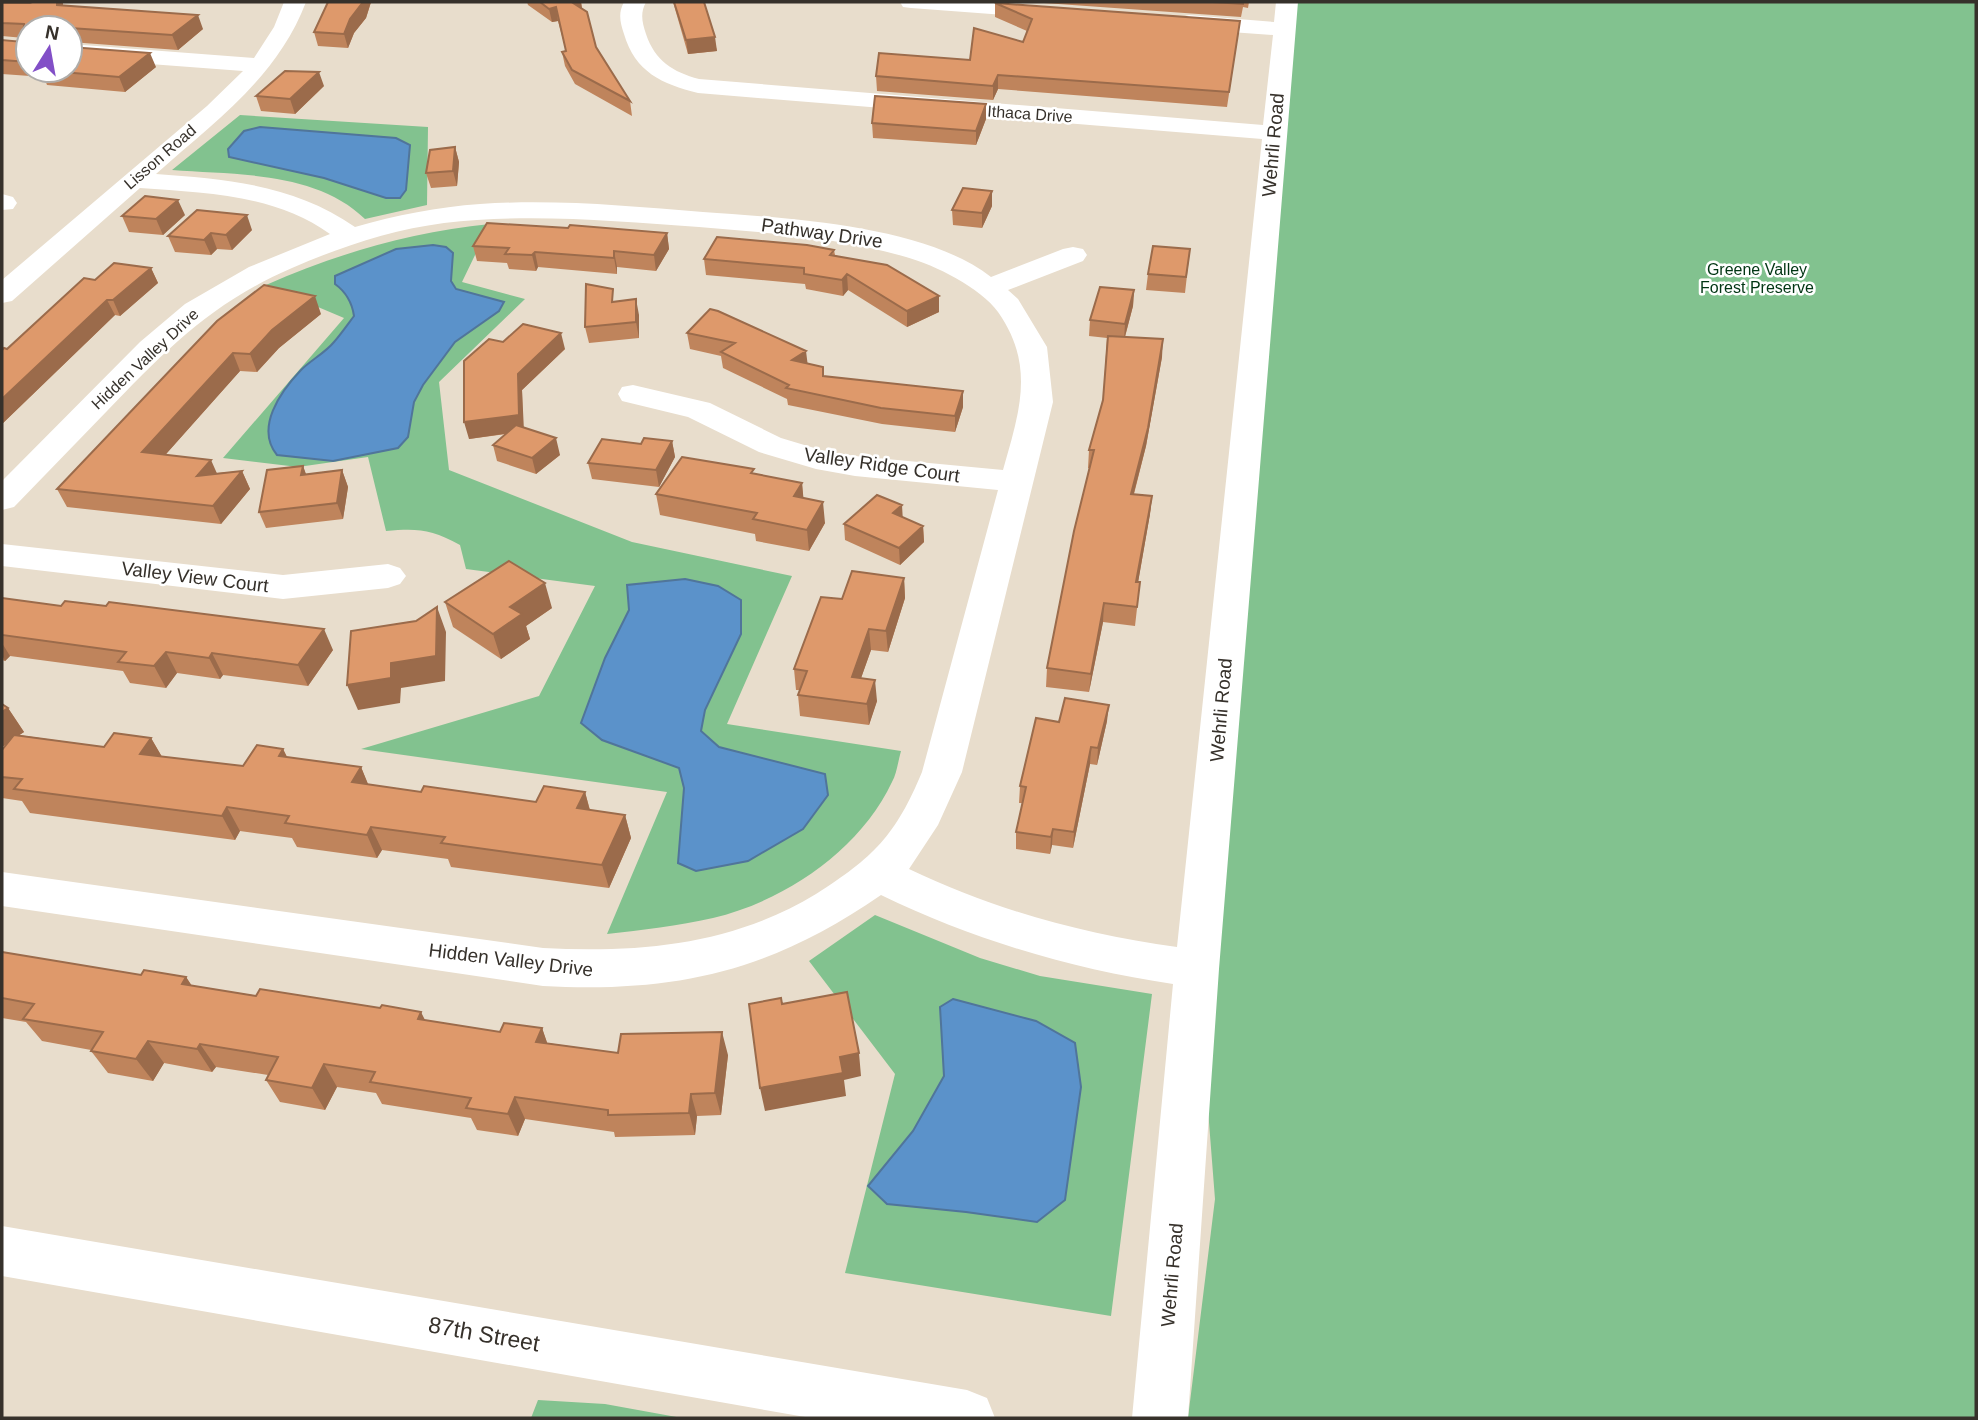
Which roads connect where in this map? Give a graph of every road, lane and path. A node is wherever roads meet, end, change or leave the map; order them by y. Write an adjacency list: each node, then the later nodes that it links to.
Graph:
1 (296, 2): 8 (street, Lisson Road)
2 (635, 2): 9 (street, Ithaca Drive)
3 (911, 2): 4 (street)
4 (1070, 14)
5 (1286, 15): 6 (street); 9 (street, Wehrli Road)
6 (1166, 21)
7 (84, 52): 8 (street)
8 (261, 65): 10 (street, Lisson Road)
9 (1274, 133): 22 (street, Wehrli Road)
10 (134, 180): 11 (street); 14 (street, Lisson Road)
11 (349, 235): 13 (street, Pathway Drive); 17 (street, Hidden Valley Drive)
12 (1073, 255): 13 (street)
13 (988, 288): 16 (street, Pathway Drive)
14 (2, 295)
15 (633, 394): 16 (street, Valley Ridge Court)
16 (1017, 482): 20 (street, Pathway Drive)
17 (2, 500)
18 (2, 555): 19 (street, Valley View Court)
19 (388, 576)
20 (879, 874): 21 (street, Hidden Valley Drive); 22 (street)
21 (2, 889)
22 (1197, 969): 25 (street, Wehrli Road)
23 (2, 1251): 24 (street, 87th Street)
24 (967, 1418)
25 (1160, 1418)

